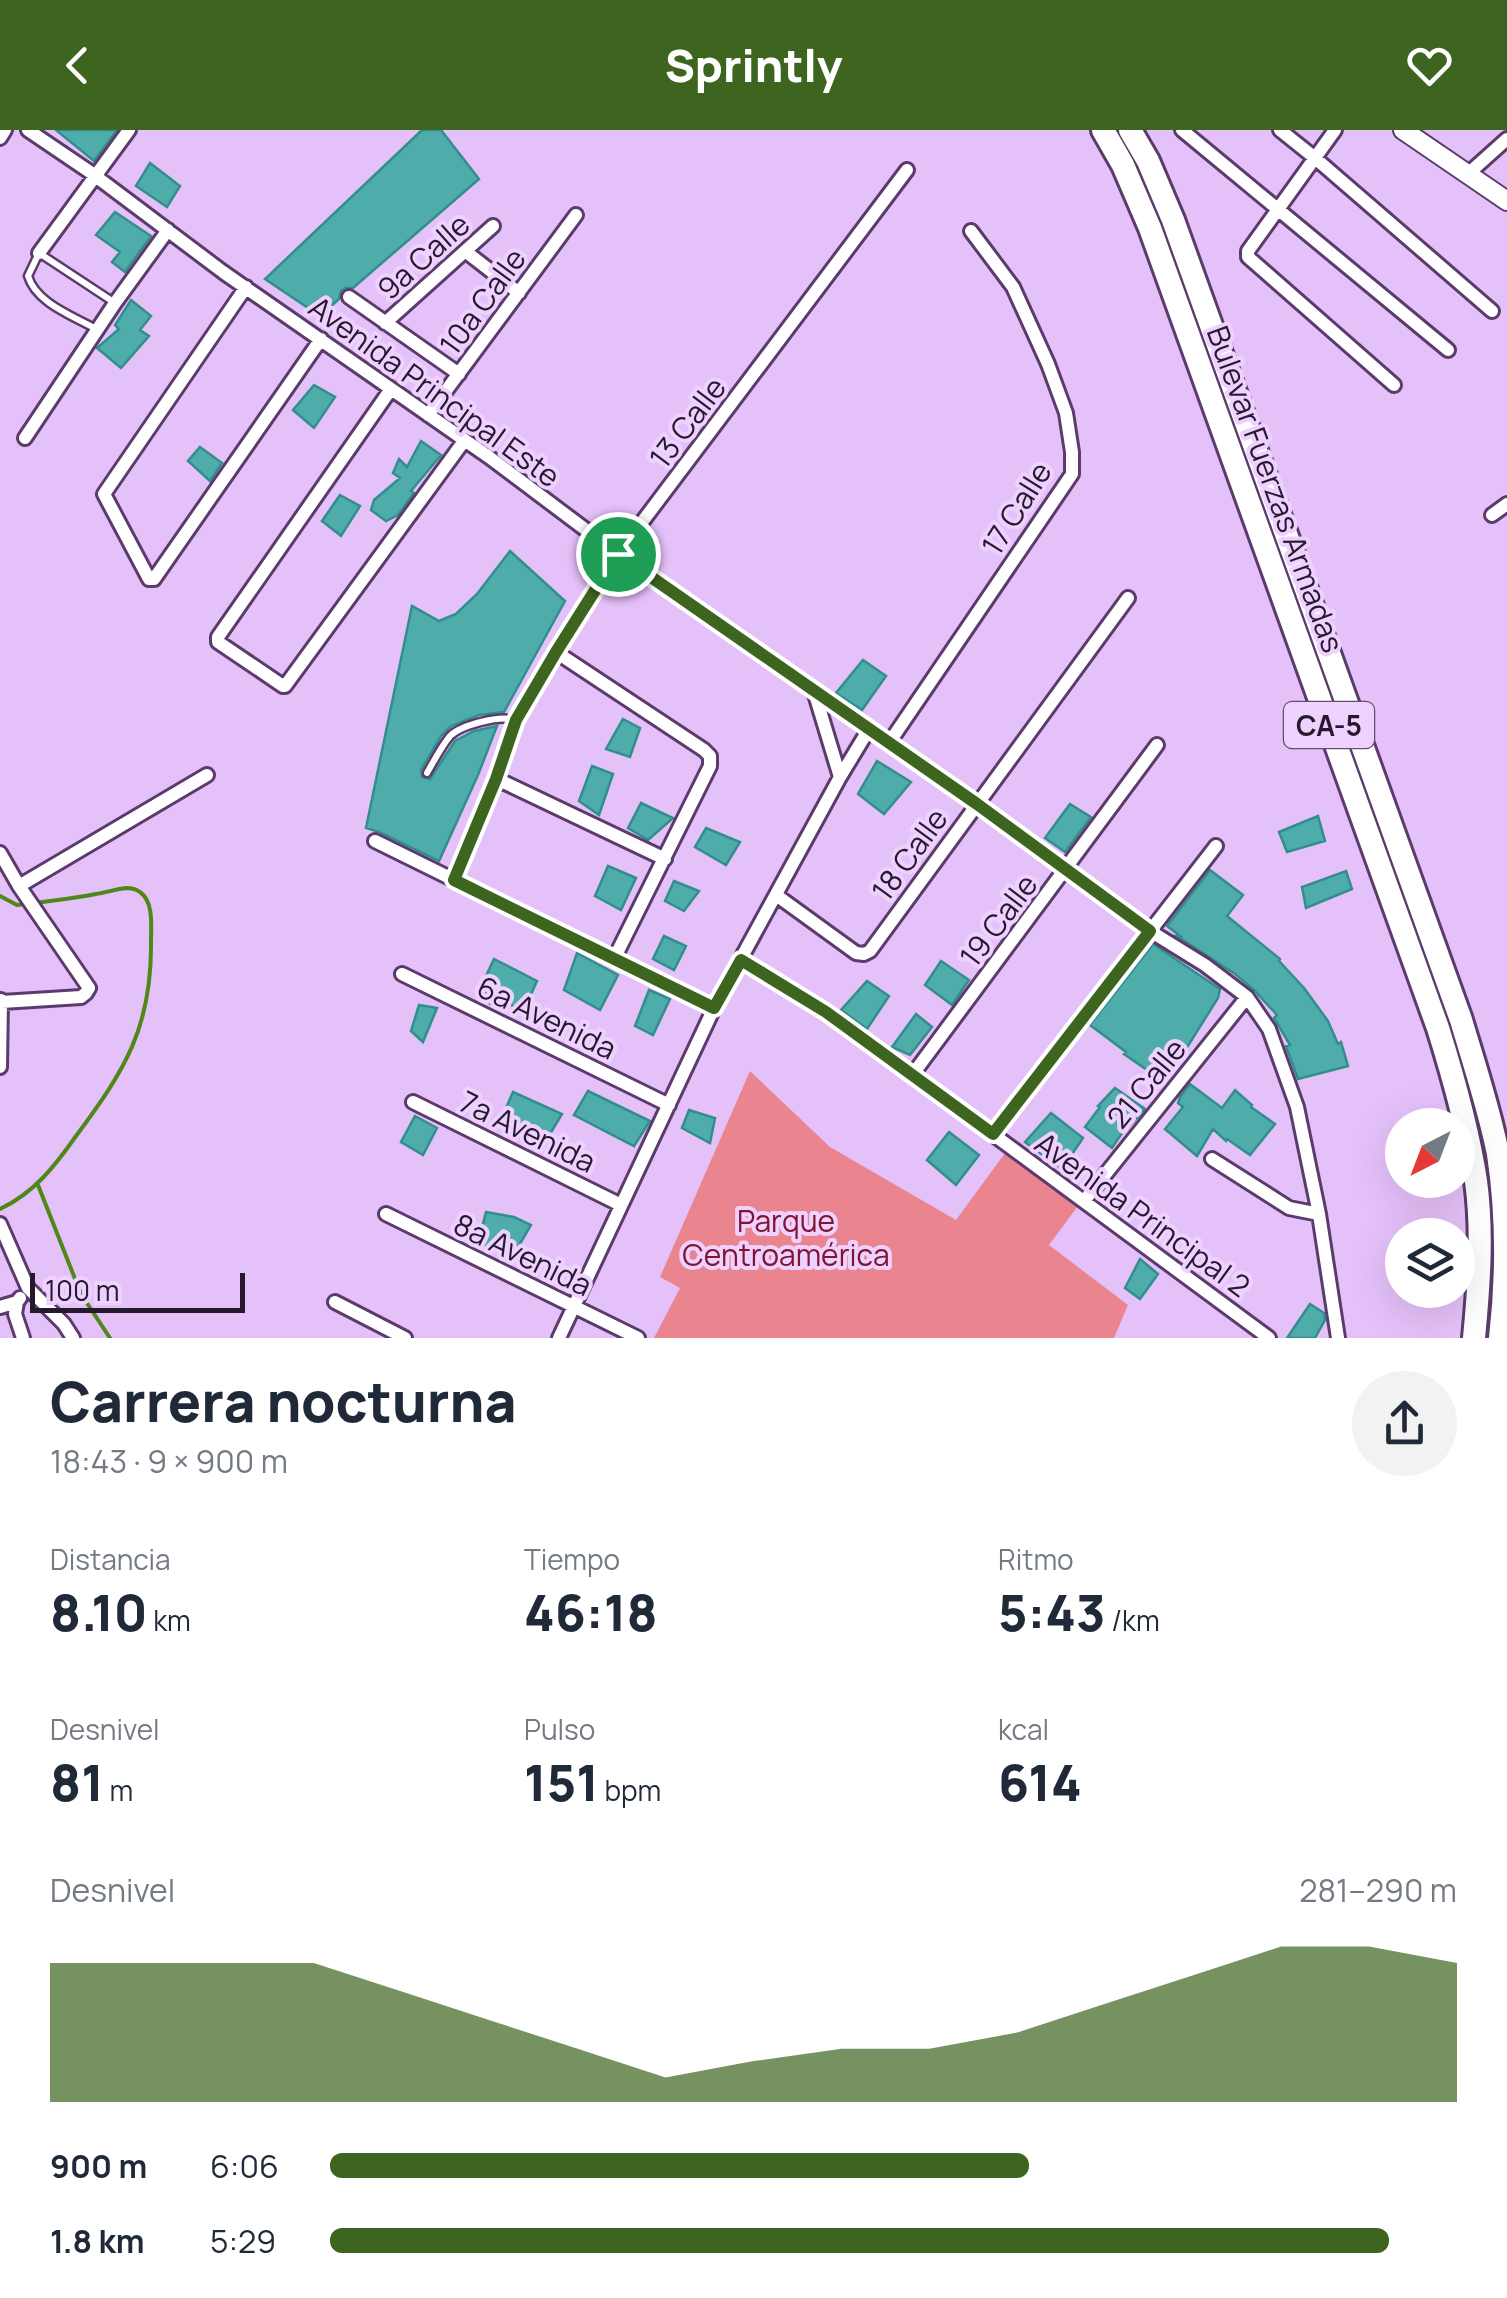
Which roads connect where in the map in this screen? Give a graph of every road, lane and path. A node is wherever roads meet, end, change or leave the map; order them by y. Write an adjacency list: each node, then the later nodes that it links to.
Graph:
1 (6, 130): 10 (street)
2 (28, 130): 15 (street, Avenida Principal Este)
3 (129, 130): 15 (street)
4 (1103, 130): 95 (highway, Bulevar Fuerzas Armadas / CA-5)
5 (1130, 130): 74 (highway, Bulevar Fuerzas Armadas / CA-5)
6 (1182, 130): 17 (street)
7 (1280, 130): 12 (street)
8 (1335, 130): 12 (street)
9 (1403, 130): 14 (street)
10 (0, 138)
11 (1507, 139): 14 (street)
12 (1315, 158): 17 (street); 28 (street)
13 (907, 170): 41 (street, 13 Calle)
14 (1469, 174): 16 (street)
15 (95, 176): 20 (street, Avenida Principal Este); 23 (street)
16 (1507, 201)
17 (1279, 208): 32 (street); 34 (street)
18 (576, 216): 25 (street, 10a Calle)
19 (493, 226): 22 (street, 9a Calle)
20 (168, 230): 24 (street, Avenida Principal Este); 27 (street)
21 (971, 231): 47 (street, 17 Calle)
22 (465, 251): 25 (street); 29 (street, 9a Calle)
23 (39, 253): 27 (lane); 30 (lane)
24 (246, 287): 31 (street, Avenida Principal Este); 31 (street)
25 (519, 293): 33 (street, 10a Calle)
26 (348, 297): 29 (street)
27 (115, 304): 30 (street)
28 (1492, 311)
29 (386, 323): 33 (street)
30 (98, 330): 37 (street)
31 (321, 339): 35 (street, Avenida Principal Este)
32 (1448, 350)
33 (458, 374): 36 (street, 10a Calle)
34 (1394, 385)
35 (391, 389): 36 (street, Avenida Principal Este); 38 (street)
36 (428, 415): 38 (street, Avenida Principal Este)
37 (25, 438)
38 (464, 441): 41 (street, Avenida Principal Este)
39 (1507, 504): 40 (street)
40 (1492, 515)
41 (618, 554): 43 (street, 13 Calle); 44 (street, Avenida Principal Este)
42 (1128, 598): 53 (street, 18 Calle)
43 (556, 652): 45 (street, 13 Calle); 57 (street)
44 (814, 692): 46 (street, Avenida Principal Este); 51 (street)
45 (516, 720): 49 (lane); 52 (street, 13 Calle)
46 (869, 729): 47 (street, Avenida Principal Este); 51 (street)
47 (889, 743): 53 (street, Avenida Principal Este)
48 (1157, 745): 58 (street, 19 Calle)
49 (427, 773)
50 (207, 776): 60 (street)
51 (840, 777): 61 (street)
52 (496, 779): 57 (street); 59 (street, 13 Calle)
53 (977, 804): 58 (street, Avenida Principal Este); 61 (street, 18 Calle)
54 (374, 842): 59 (street)
55 (1216, 846): 62 (street)
56 (0, 853): 60 (street)
57 (666, 859): 63 (street)
58 (1066, 870): 62 (street, Avenida Principal Este); 70 (street, 19 Calle)
59 (454, 880): 63 (street)
60 (19, 886): 67 (street)
61 (776, 895): 64 (street)
62 (1150, 931): 66 (street, Avenida Principal Este); 73 (street)
63 (614, 959): 68 (street)
64 (741, 960): 68 (street); 70 (street, Avenida Principal 2)
65 (402, 974): 72 (street, 6a Avenida)
66 (1247, 997): 77 (street, 21 Calle); 80 (street)
67 (0, 1001): 69 (street)
68 (714, 1008): 72 (street)
69 (0, 1067)
70 (912, 1074): 73 (street, Avenida Principal 2)
71 (413, 1102): 78 (street, 7a Avenida)
72 (669, 1105): 78 (street)
73 (993, 1134): 77 (street, Avenida Principal 2)
74 (1498, 1156): 76 (highway); 96 (highway, Bulevar Fuerzas Armadas / CA-5)
75 (1212, 1158): 80 (street)
76 (1507, 1180)
77 (1084, 1201): 93 (street, Avenida Principal 2)
78 (621, 1205): 87 (street)
79 (386, 1214): 87 (street, 8a Avenida)
80 (1319, 1214): 94 (street)
81 (1, 1225): 82 (street)
82 (5, 1247): 83 (street)
83 (28, 1288): 84 (street); 89 (street)
84 (16, 1302): 86 (street); 88 (street)
85 (335, 1302): 90 (street)
86 (0, 1307)
87 (574, 1307): 91 (street); 92 (street, 8a Avenida)
88 (24, 1338)
89 (74, 1338)
90 (405, 1338)
91 (559, 1338)
92 (638, 1338)
93 (1269, 1338)
94 (1338, 1338)
95 (1474, 1338)
96 (1500, 1338)

